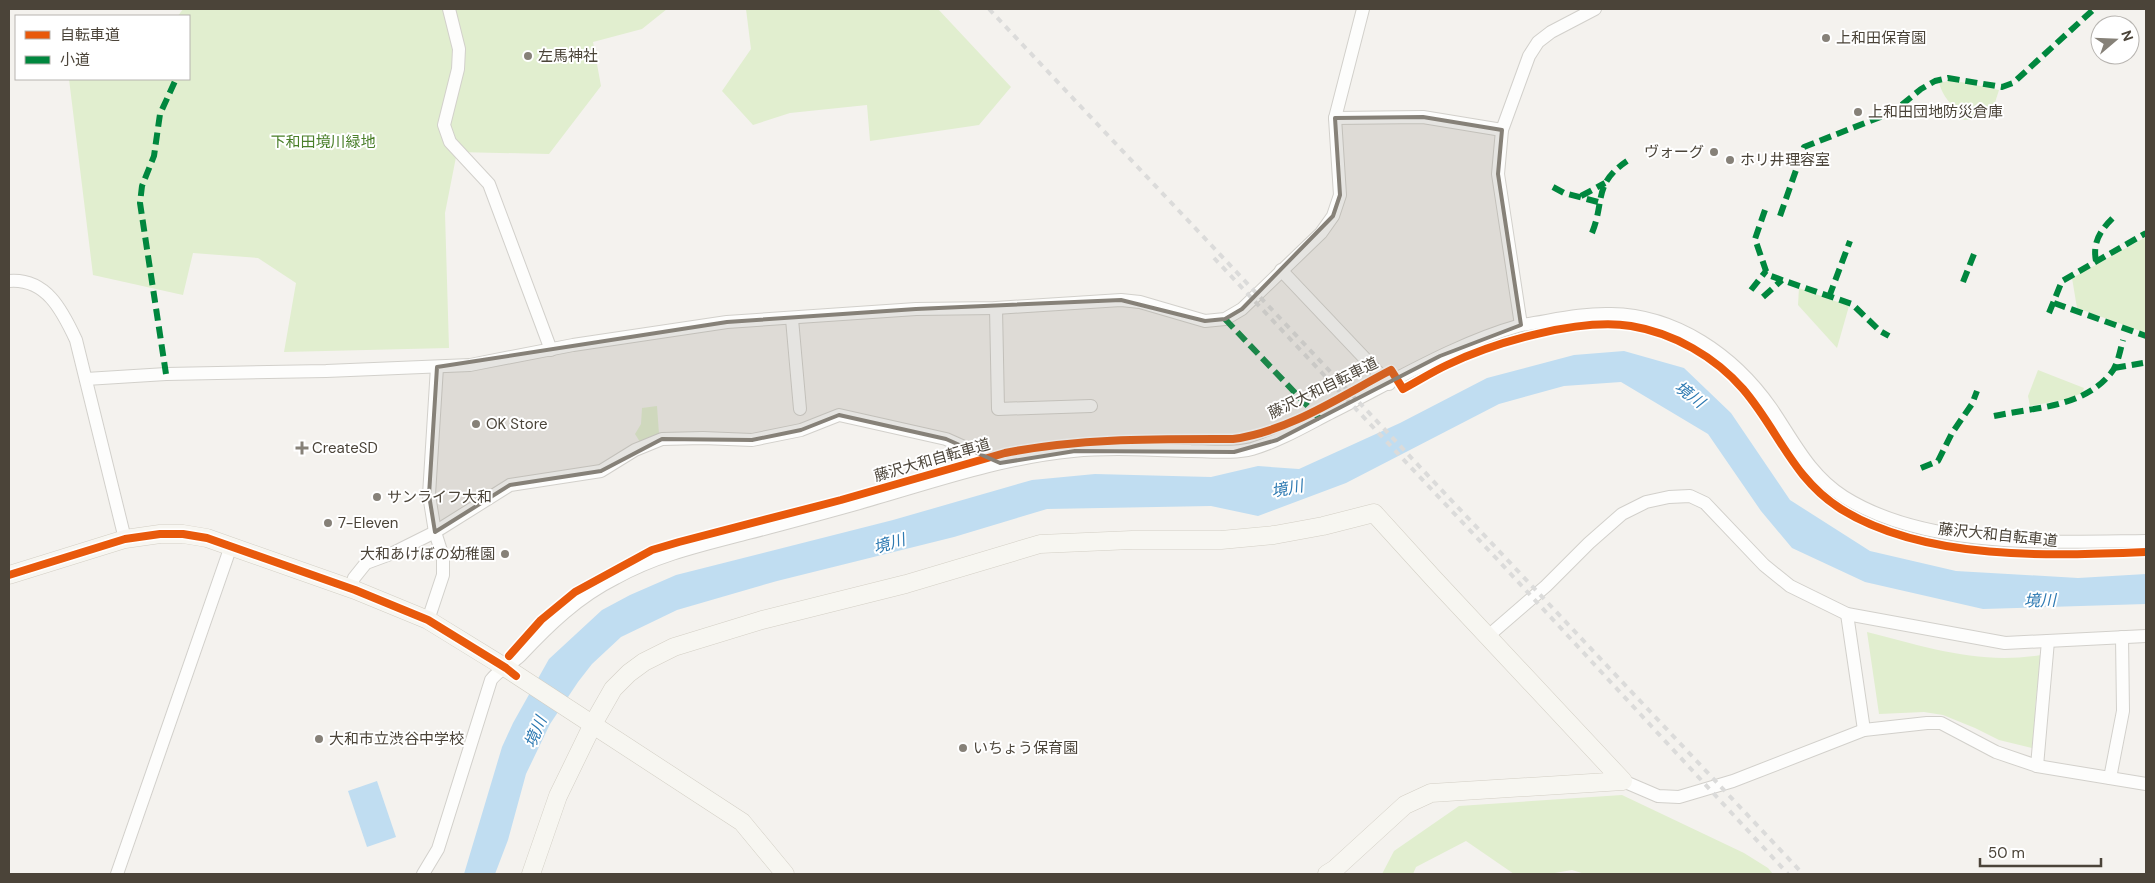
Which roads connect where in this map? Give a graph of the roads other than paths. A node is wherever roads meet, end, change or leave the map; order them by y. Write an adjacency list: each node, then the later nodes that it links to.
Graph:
1 (449, 9): 11 (street)
2 (1362, 9): 4 (street)
3 (1595, 9): 5 (street)
4 (1335, 118): 5 (street); 6 (street)
5 (1502, 130): 10 (street)
6 (1281, 270): 8 (street); 14 (street)
7 (9, 281): 13 (street)
8 (996, 308): 9 (street); 15 (street)
9 (792, 319): 11 (street); 16 (street)
10 (1521, 325): 14 (street); 20 (street)
11 (551, 350): 12 (street)
12 (437, 367): 13 (street); 18 (street)
13 (86, 379): 19 (street)
14 (1389, 384): 17 (street)
15 (1091, 406)
16 (800, 409)
17 (1000, 463): 18 (street); 30 (street)
18 (435, 532): 23 (street); 25 (street)
19 (125, 539): 21 (street); 22 (street)
20 (2146, 541)
21 (231, 546): 23 (street); 37 (street)
22 (9, 575)
23 (351, 588): 25 (street)
24 (1847, 614): 28 (street); 29 (street); 32 (street)
25 (428, 620): 30 (street)
26 (2146, 636): 27 (street)
27 (2122, 637): 29 (street); 34 (street)
28 (1488, 638): 31 (street); 35 (street)
29 (2048, 641): 33 (street)
30 (511, 672): 31 (street); 38 (street)
31 (586, 720): 39 (street); 40 (street)
32 (1864, 730): 33 (street); 35 (street)
33 (2037, 766): 34 (street)
34 (2110, 778): 36 (street)
35 (1623, 781): 41 (street)
36 (2146, 784)
37 (117, 874)
38 (424, 874)
39 (531, 874)
40 (785, 874)
41 (1326, 874)

